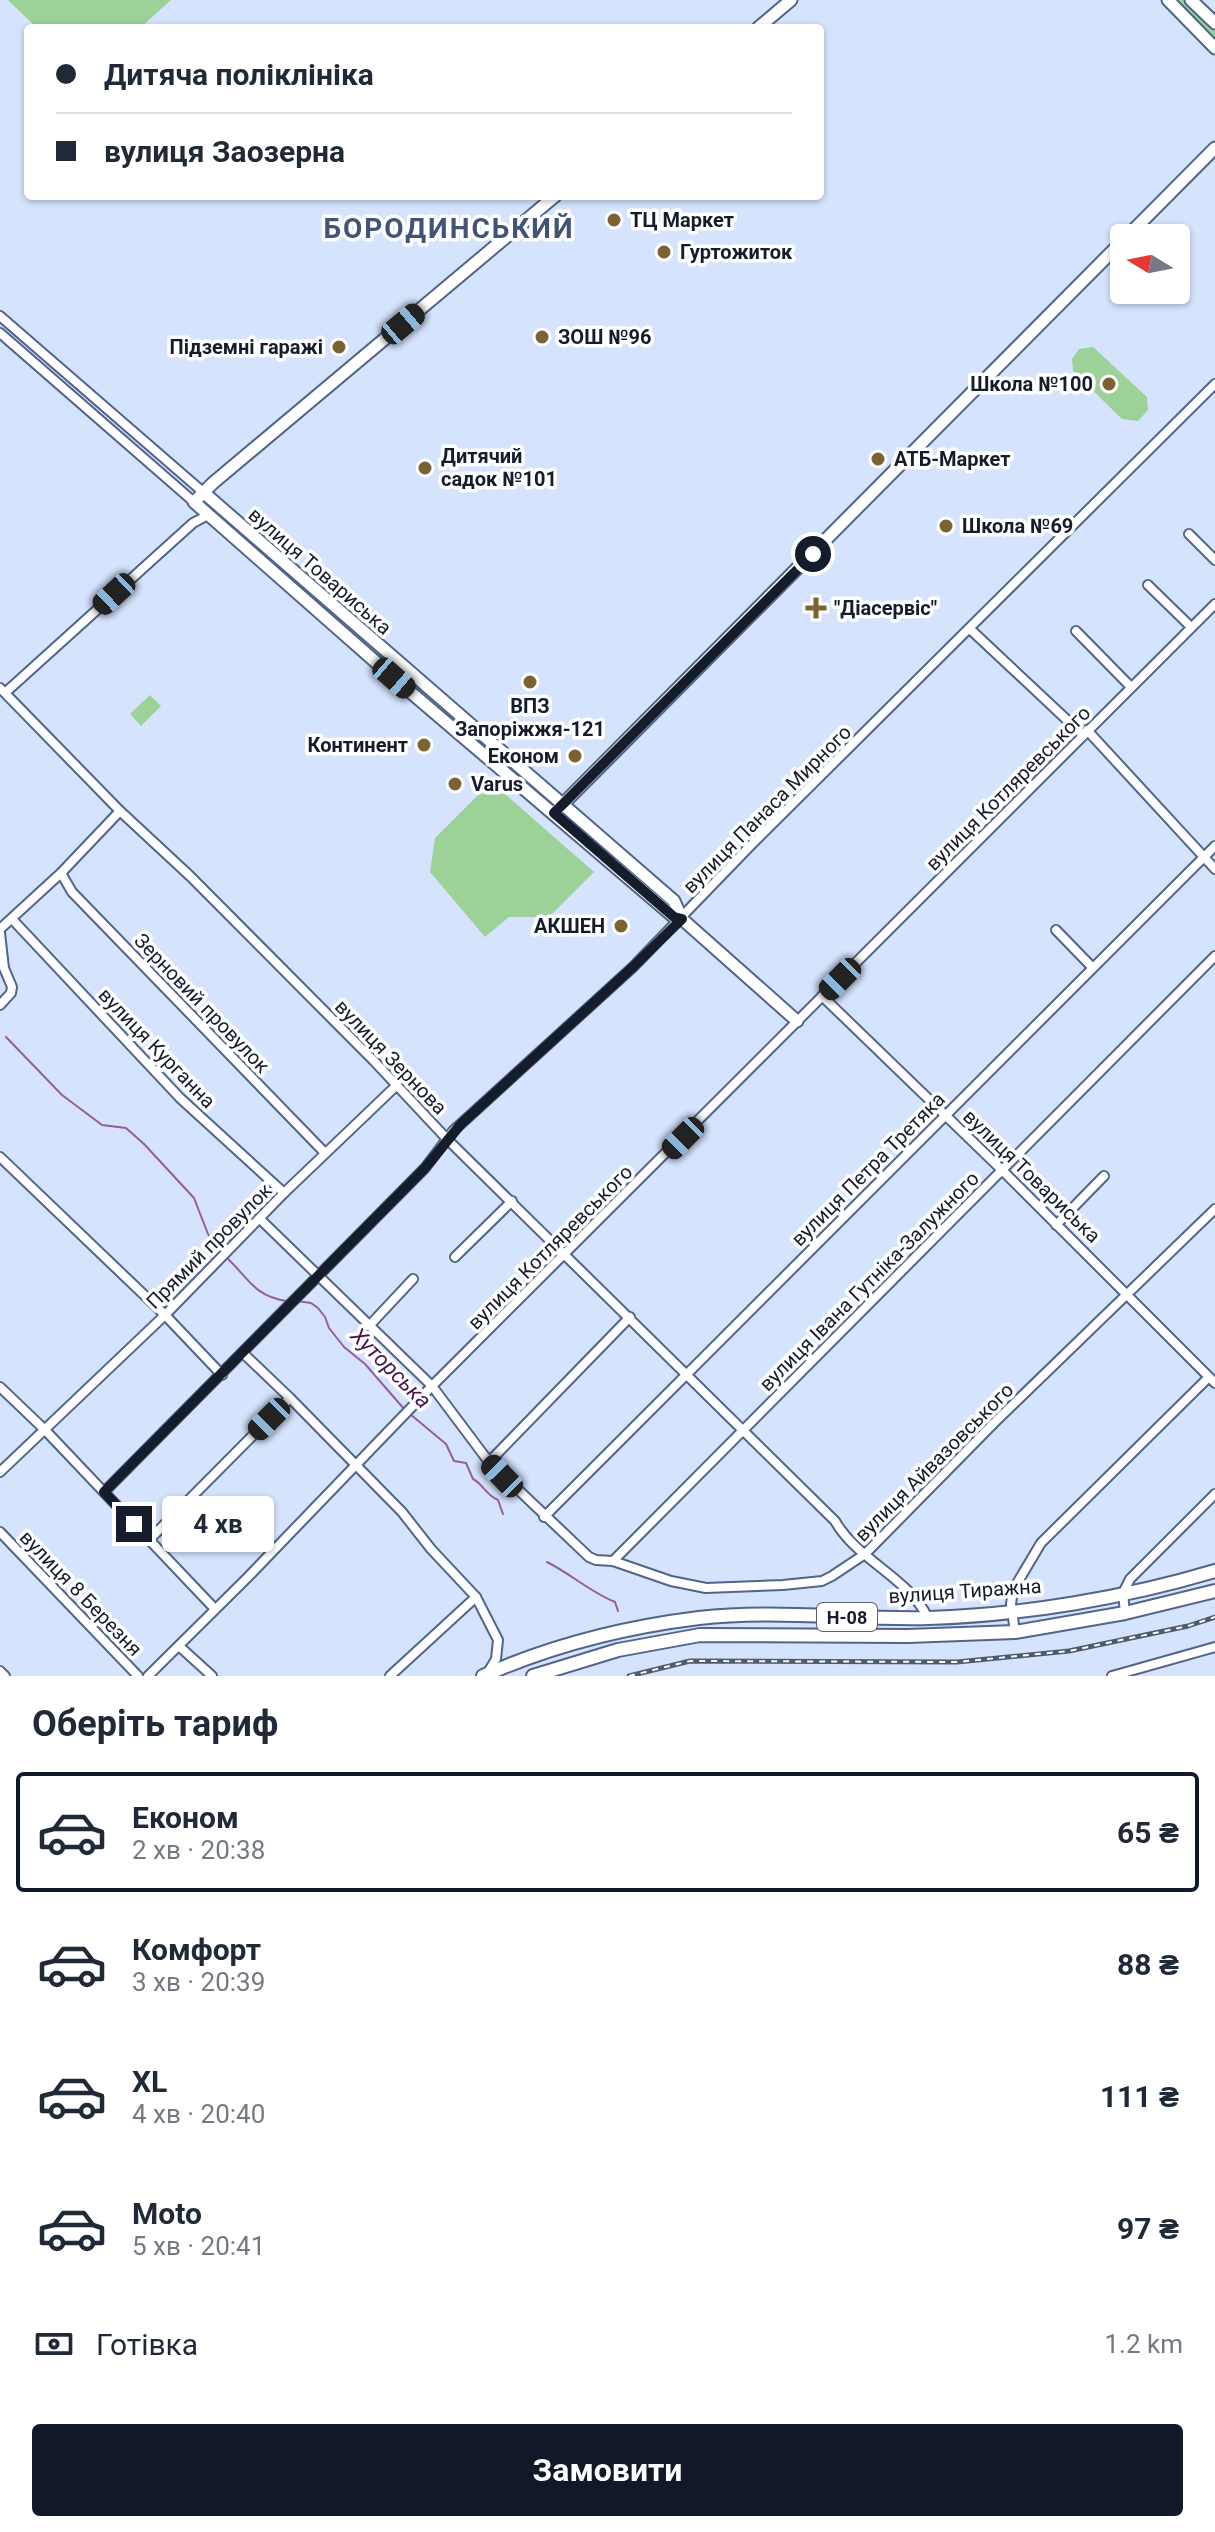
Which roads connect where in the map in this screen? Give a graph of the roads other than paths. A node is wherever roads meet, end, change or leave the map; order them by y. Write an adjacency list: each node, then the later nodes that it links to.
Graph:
1 (791, 0): 5 (street)
2 (1168, 0): 6 (street)
3 (1191, 0): 4 (street)
4 (1215, 23)
5 (763, 24)
6 (1215, 48)
7 (1215, 148): 28 (street)
8 (550, 200): 14 (street)
9 (0, 316): 12 (street, вулиця Товариська)
10 (0, 333): 13 (street, вулиця Товариська)
11 (1215, 384): 22 (street, вулиця Панаса Мирного)
12 (96, 400): 13 (street); 14 (street, вулиця Товариська)
13 (88, 410): 15 (street, вулиця Товариська)
14 (203, 492): 15 (street); 27 (street, вулиця Товариська)
15 (194, 502): 16 (street, вулиця Товариська)
16 (208, 515): 25 (street); 27 (street, вулиця Товариська)
17 (1189, 534): 18 (street)
18 (1215, 560)
19 (1148, 585): 21 (street)
20 (1215, 604): 21 (street, вулиця Котляревського)
21 (1191, 627): 24 (street, вулиця Котляревського)
22 (970, 629): 26 (street); 37 (street, вулиця Панаса Мирного)
23 (1076, 631): 24 (street)
24 (1131, 687): 26 (street, вулиця Котляревського)
25 (3, 690): 29 (street, вулиця Зернова)
26 (1085, 732): 32 (street); 42 (street, вулиця Котляревського)
27 (537, 792): 28 (street, вулиця Товариська); 30 (street, вулиця Товариська)
28 (563, 803): 30 (street); 35 (street, вулиця Товариська)
29 (120, 811): 34 (street); 45 (street, вулиця Зернова)
30 (554, 813): 35 (street, вулиця Товариська)
31 (1215, 846): 32 (street, вулиця Петра Третяка)
32 (1204, 857): 33 (street); 41 (street, вулиця Петра Третяка)
33 (1215, 869)
34 (61, 873): 36 (street); 48 (street, Зерновий провулок)
35 (671, 906): 37 (street, вулиця Товариська)
36 (12, 919): 39 (street); 52 (street, вулиця Курганна)
37 (682, 919): 44 (street, вулиця Товариська); 47 (street, вулиця Панаса Мирного)
38 (1056, 930): 41 (street)
39 (0, 931): 43 (street)
40 (1215, 956): 50 (street, вулиця Івана Гутніка-Залужного)
41 (1092, 967): 46 (street, вулиця Петра Третяка)
42 (822, 996): 44 (street, вулиця Котляревського); 46 (street, вулиця Товариська)
43 (0, 1005)
44 (797, 1021): 57 (street, вулиця Котляревського)
45 (397, 1085): 47 (street, вулиця Зернова); 48 (street, Прямий провулок)
46 (945, 1116): 50 (street, вулиця Товариська); 66 (street, вулиця Петра Третяка)
47 (447, 1139): 53 (street, вулиця Зернова); 59 (street, вулиця Панаса Мирного)
48 (325, 1153): 52 (street, Прямий провулок)
49 (0, 1157): 62 (street)
50 (1002, 1170): 56 (street, вулиця Товариська); 73 (street, вулиця Івана Гутніка-Залужного)
51 (1104, 1176): 56 (street)
52 (284, 1193): 55 (street, Прямий провулок)
53 (512, 1201): 57 (street, вулиця Зернова); 58 (street)
54 (1215, 1209): 61 (street, вулиця Айвазовського)
55 (260, 1219): 59 (street, вулиця Айвазовського); 62 (street, Прямий провулок)
56 (1056, 1225): 61 (street, вулиця Товариська)
57 (566, 1254): 63 (street, вулиця Зернова); 69 (street, вулиця Котляревського)
58 (455, 1257)
59 (317, 1277): 64 (street, вулиця Айвазовського); 65 (street, вулиця Панаса Мирного)
60 (413, 1279): 64 (street)
61 (1126, 1295): 68 (street, вулиця Товариська); 82 (street, вулиця Айвазовського)
62 (165, 1315): 67 (street); 72 (street, Прямий провулок)
63 (630, 1317): 66 (street, вулиця Зернова); 74 (street)
64 (369, 1326): 69 (street, вулиця Айвазовського)
65 (243, 1353): 67 (street, вулиця Панаса Мирного); 71 (street)
66 (685, 1373): 73 (street, вулиця Зернова); 79 (street, вулиця Петра Третяка)
67 (222, 1375): 77 (street, вулиця Панаса Мирного)
68 (1212, 1380): 89 (street)
69 (432, 1386): 74 (street, вулиця Айвазовського); 75 (street, вулиця Котляревського)
70 (0, 1387): 72 (street)
71 (290, 1398): 75 (street); 81 (street)
72 (45, 1430): 76 (street, Прямий провулок); 77 (street)
73 (743, 1430): 82 (street, вулиця Зернова); 83 (street, вулиця Івана Гутніка-Залужного)
74 (489, 1462): 79 (street, вулиця Айвазовського)
75 (356, 1464): 87 (street); 88 (street, вулиця Котляревського)
76 (0, 1472)
77 (104, 1492): 81 (street)
78 (1215, 1494): 86 (street)
79 (544, 1517): 83 (street, вулиця Айвазовського)
80 (0, 1532): 98 (street, вулиця 8 Березня)
81 (150, 1539): 88 (street)
82 (865, 1554): 83 (street, вулиця Айвазовського); 91 (street, вулиця Зернова)
83 (613, 1561)
84 (1215, 1571): 86 (main road, вулиця Тиражна / Н-08)
85 (1215, 1591): 90 (main road, вулиця Тиражна / Н-08)
86 (1123, 1593): 89 (main road, вулиця Тиражна / Н-08); 90 (street)
87 (476, 1597): 96 (street); 101 (street)
88 (214, 1608): 93 (street, вулиця Котляревського)
89 (1012, 1612): 91 (main road, вулиця Тиражна / Н-08); 92 (street)
90 (1125, 1613): 92 (main road, вулиця Тиражна / Н-08)
91 (928, 1618): 96 (main road, вулиця Тиражна / Н-08)
92 (1015, 1632): 102 (main road, вулиця Тиражна / Н-08)
93 (179, 1646): 99 (street, вулиця Котляревського); 100 (street)
94 (1215, 1647): 103 (street)
95 (0, 1671): 97 (street)
96 (485, 1675)
97 (5, 1676)
98 (138, 1676)
99 (148, 1676)
100 (212, 1676)
101 (390, 1676)
102 (533, 1676)
103 (1112, 1676)

